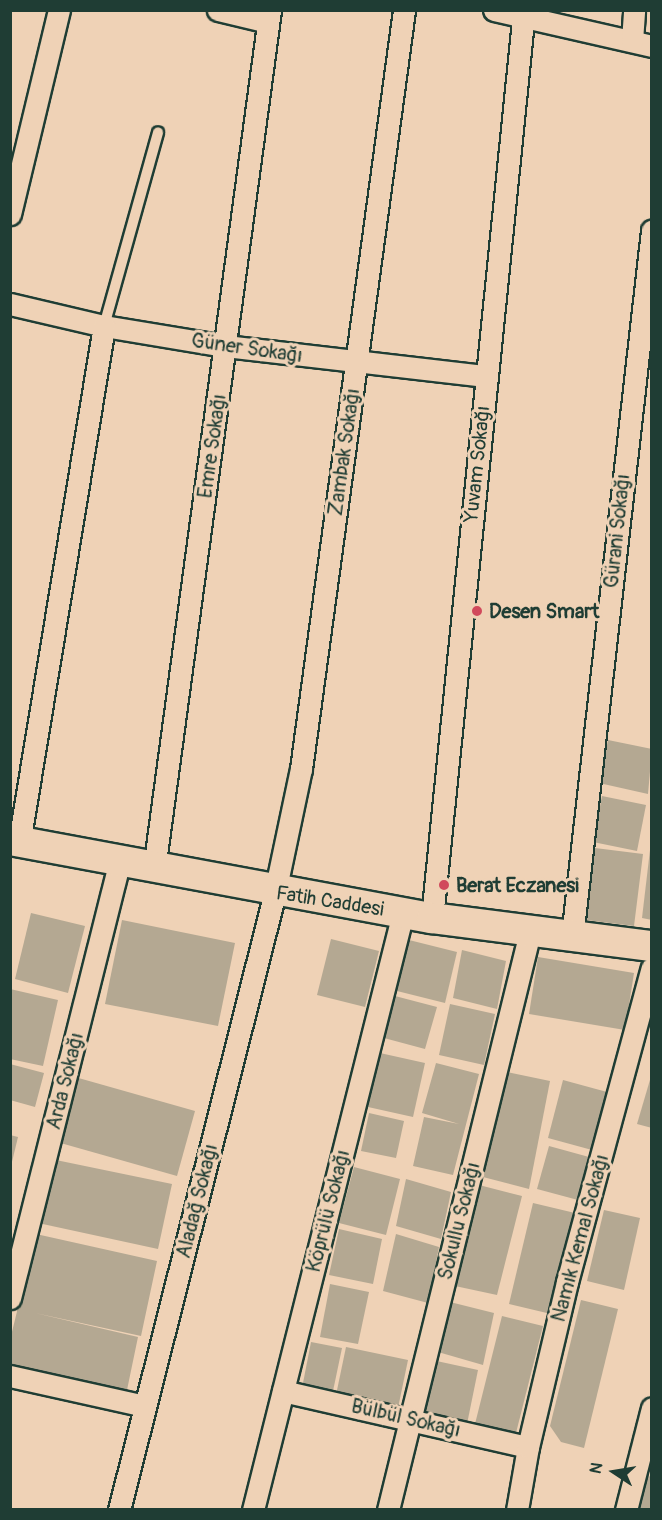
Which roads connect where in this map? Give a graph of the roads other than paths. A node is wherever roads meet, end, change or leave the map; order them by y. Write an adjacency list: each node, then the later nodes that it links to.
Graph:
1 (59, 10): 10 (street)
2 (218, 10): 7 (street)
3 (404, 10): 16 (street, Zambak Sokağı)
4 (494, 10): 6 (street)
5 (634, 10): 8 (street)
6 (524, 13): 8 (street); 17 (street, Yuvam Sokağı)
7 (269, 16): 15 (street, Emre Sokağı)
8 (642, 44)
9 (158, 132): 14 (lane)
10 (10, 214)
11 (651, 231): 12 (street, Gürani Sokağı)
12 (649, 282): 25 (street, Gürani Sokağı)
13 (10, 304): 14 (street, Güner Sokağı)
14 (104, 326): 15 (street, Güner Sokağı); 18 (street)
15 (225, 346): 16 (street, Güner Sokağı); 20 (street, Emre Sokağı)
16 (356, 362): 17 (street, Güner Sokağı); 21 (street, Zambak Sokağı)
17 (486, 376): 23 (street, Yuvam Sokağı)
18 (15, 842): 19 (main road, Fatih Caddesi)
19 (119, 863): 20 (main road, Fatih Caddesi); 28 (street, Arda Sokağı)
20 (154, 869): 21 (main road, Fatih Caddesi)
21 (275, 892): 22 (main road, Fatih Caddesi); 31 (street, Aladağ Sokağı)
22 (403, 913): 23 (main road, Fatih Caddesi); 30 (street, Köprülü Sokağı)
23 (432, 918): 24 (main road, Fatih Caddesi)
24 (530, 932): 25 (main road, Fatih Caddesi); 33 (street, Sokullu Sokağı)
25 (572, 937): 26 (main road, Fatih Caddesi)
26 (651, 946)
27 (651, 969): 35 (street, Namık Kemal Sokağı)
28 (10, 1298)
29 (10, 1376): 31 (street)
30 (283, 1390): 33 (street, Bülbül Sokağı); 37 (street, Köprülü Sokağı)
31 (145, 1406): 36 (street, Aladağ Sokağı)
32 (651, 1408): 34 (street)
33 (410, 1418): 35 (street, Bülbül Sokağı); 38 (street, Sokullu Sokağı)
34 (649, 1433): 40 (street)
35 (528, 1447): 39 (street, Namık Kemal Sokağı)
36 (119, 1509)
37 (253, 1509)
38 (388, 1509)
39 (517, 1509)
40 (626, 1509)

